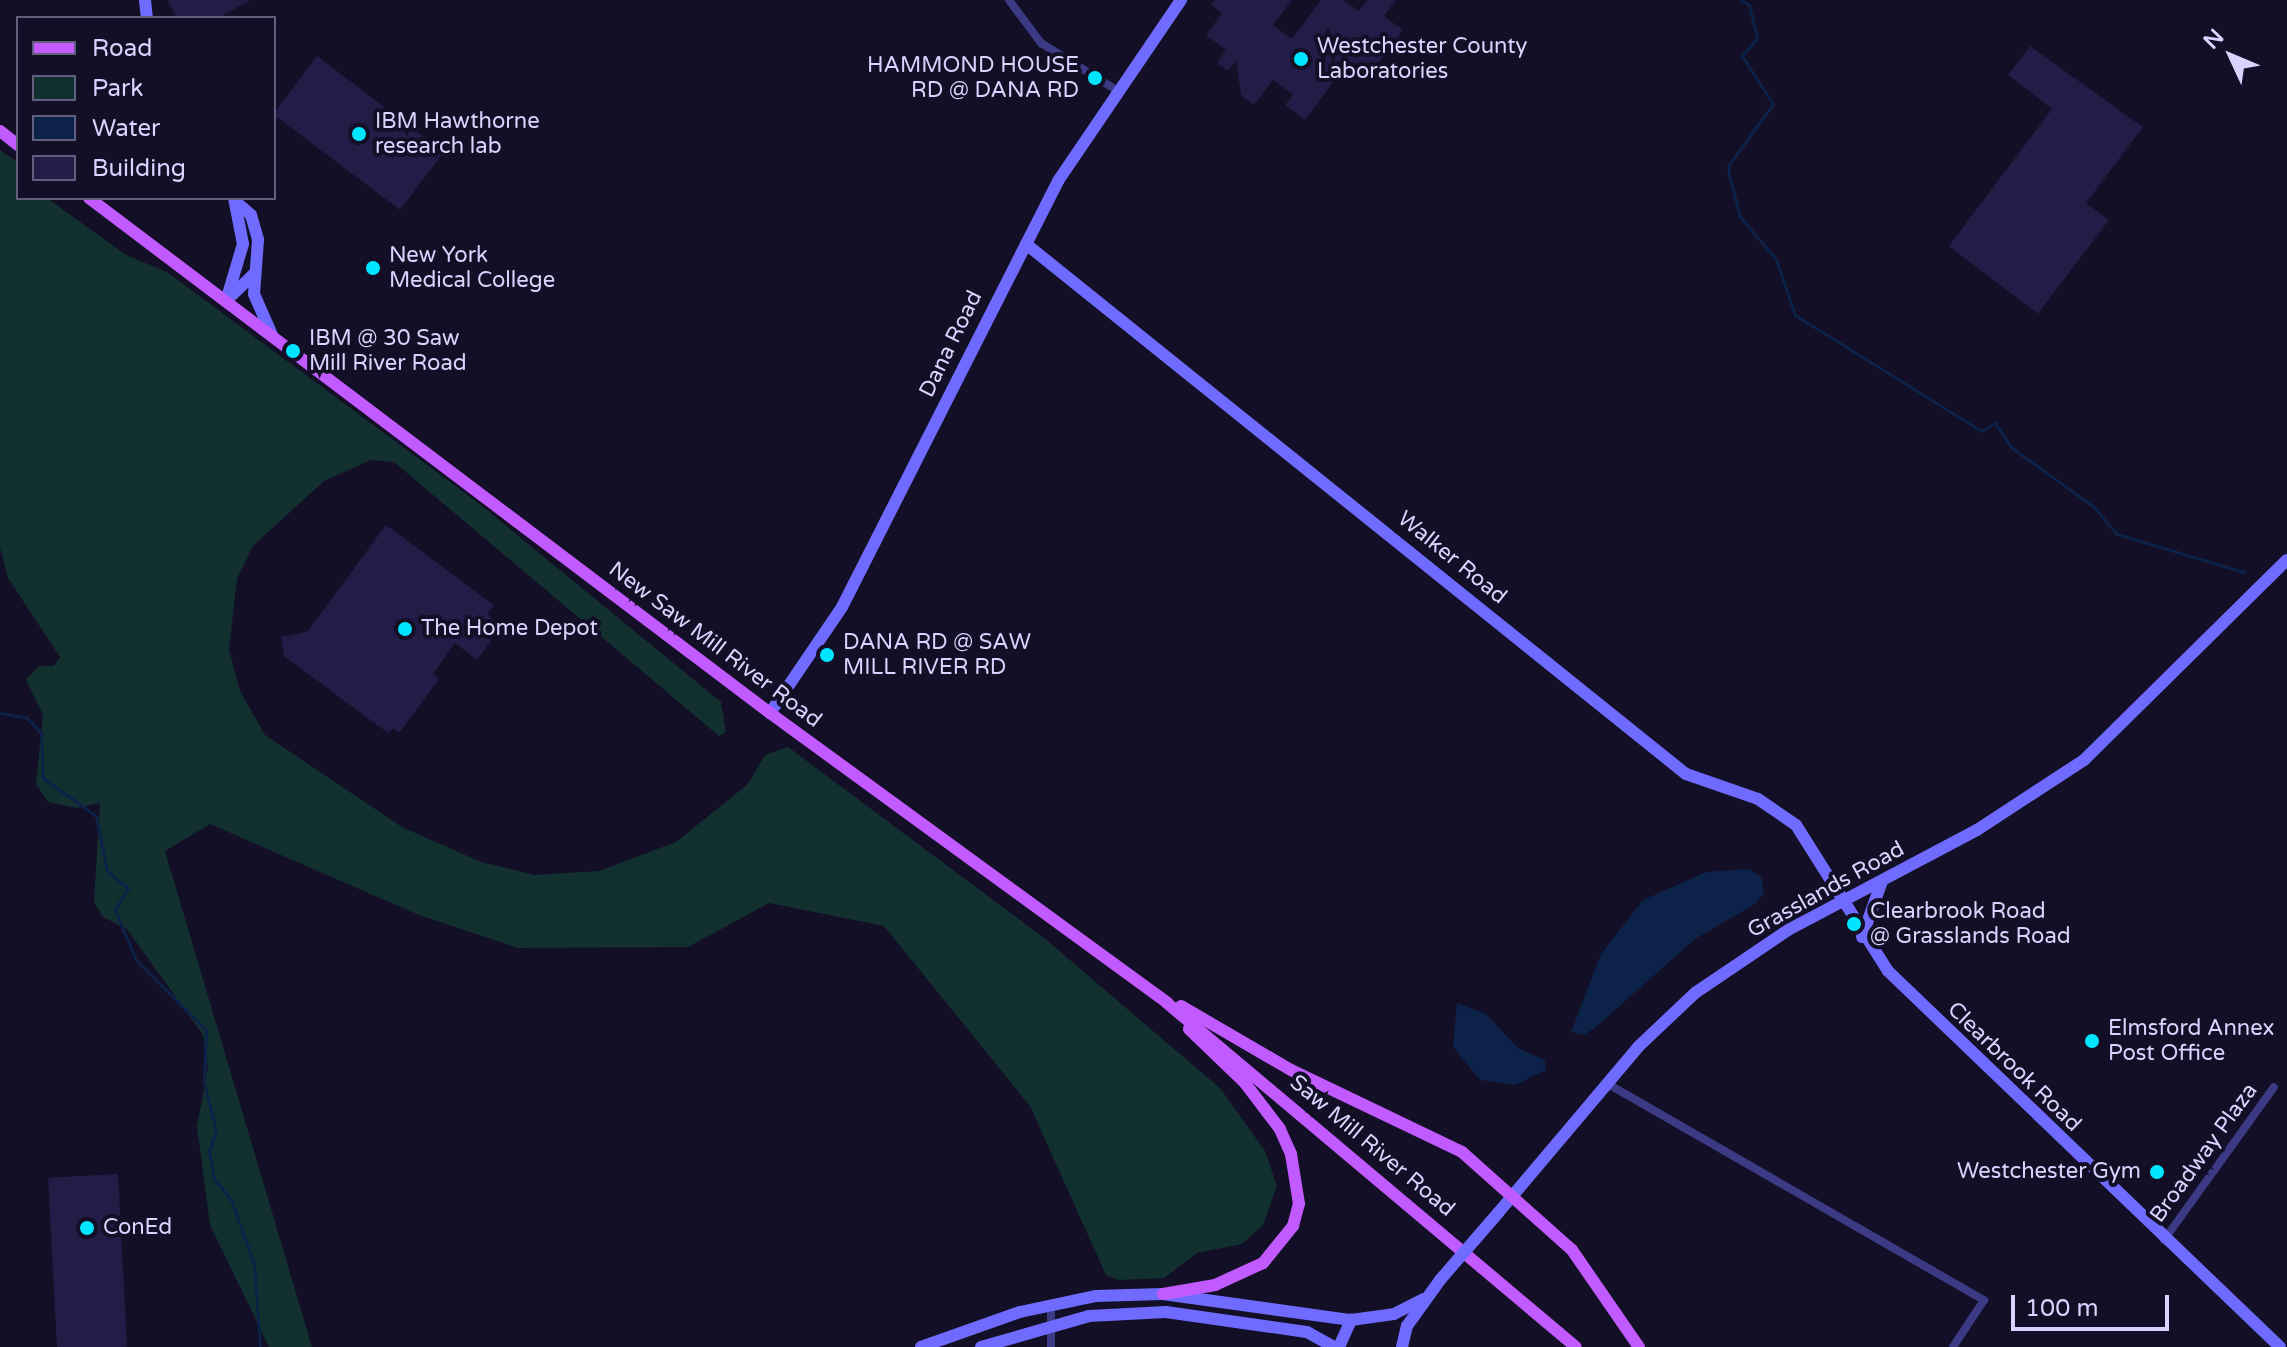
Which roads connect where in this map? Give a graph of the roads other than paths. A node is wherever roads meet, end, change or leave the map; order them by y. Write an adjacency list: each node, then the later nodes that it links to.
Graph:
1 (1009, 0): 3 (street)
2 (1181, 0): 3 (street, Dana Road)
3 (1118, 91): 9 (street, Dana Road)
4 (0, 131): 5 (main road)
5 (16, 143)
6 (92, 200): 11 (main road)
7 (235, 200): 11 (street)
8 (236, 200): 10 (street)
9 (1026, 244): 14 (street, Dana Road); 16 (street, Walker Road)
10 (256, 271): 11 (street); 12 (street)
11 (226, 301): 12 (main road)
12 (272, 335): 14 (main road, New Saw Mill River Road)
13 (2287, 560): 15 (street, Grasslands Road)
14 (770, 713): 18 (main road, New Saw Mill River Road)
15 (1883, 880): 16 (street, Grasslands Road); 17 (street)
16 (1840, 901): 17 (street, Clearbrook Road); 19 (street, Grasslands Road)
17 (1862, 937): 22 (street, Clearbrook Road)
18 (1137, 980): 21 (main road); 23 (main road); 34 (main road, Saw Mill River Road)
19 (1608, 1084): 21 (street, Grasslands Road); 36 (street)
20 (2274, 1087): 22 (street, Broadway Plaza)
21 (1513, 1198): 24 (street, Grasslands Road, bridge); 35 (main road)
22 (2163, 1241): 37 (street, Clearbrook Road)
23 (1163, 1294): 25 (street); 27 (street)
24 (1423, 1299): 26 (street); 29 (street)
25 (1051, 1304): 28 (street); 30 (street)
26 (1380, 1316): 27 (street); 29 (street)
27 (1351, 1320): 33 (street)
28 (1054, 1324): 31 (street); 32 (street); 33 (street)
29 (1402, 1343)
30 (921, 1347)
31 (981, 1347)
32 (1051, 1347)
33 (1336, 1347)
34 (1576, 1347)
35 (1639, 1347)
36 (1953, 1347)
37 (2280, 1347)

